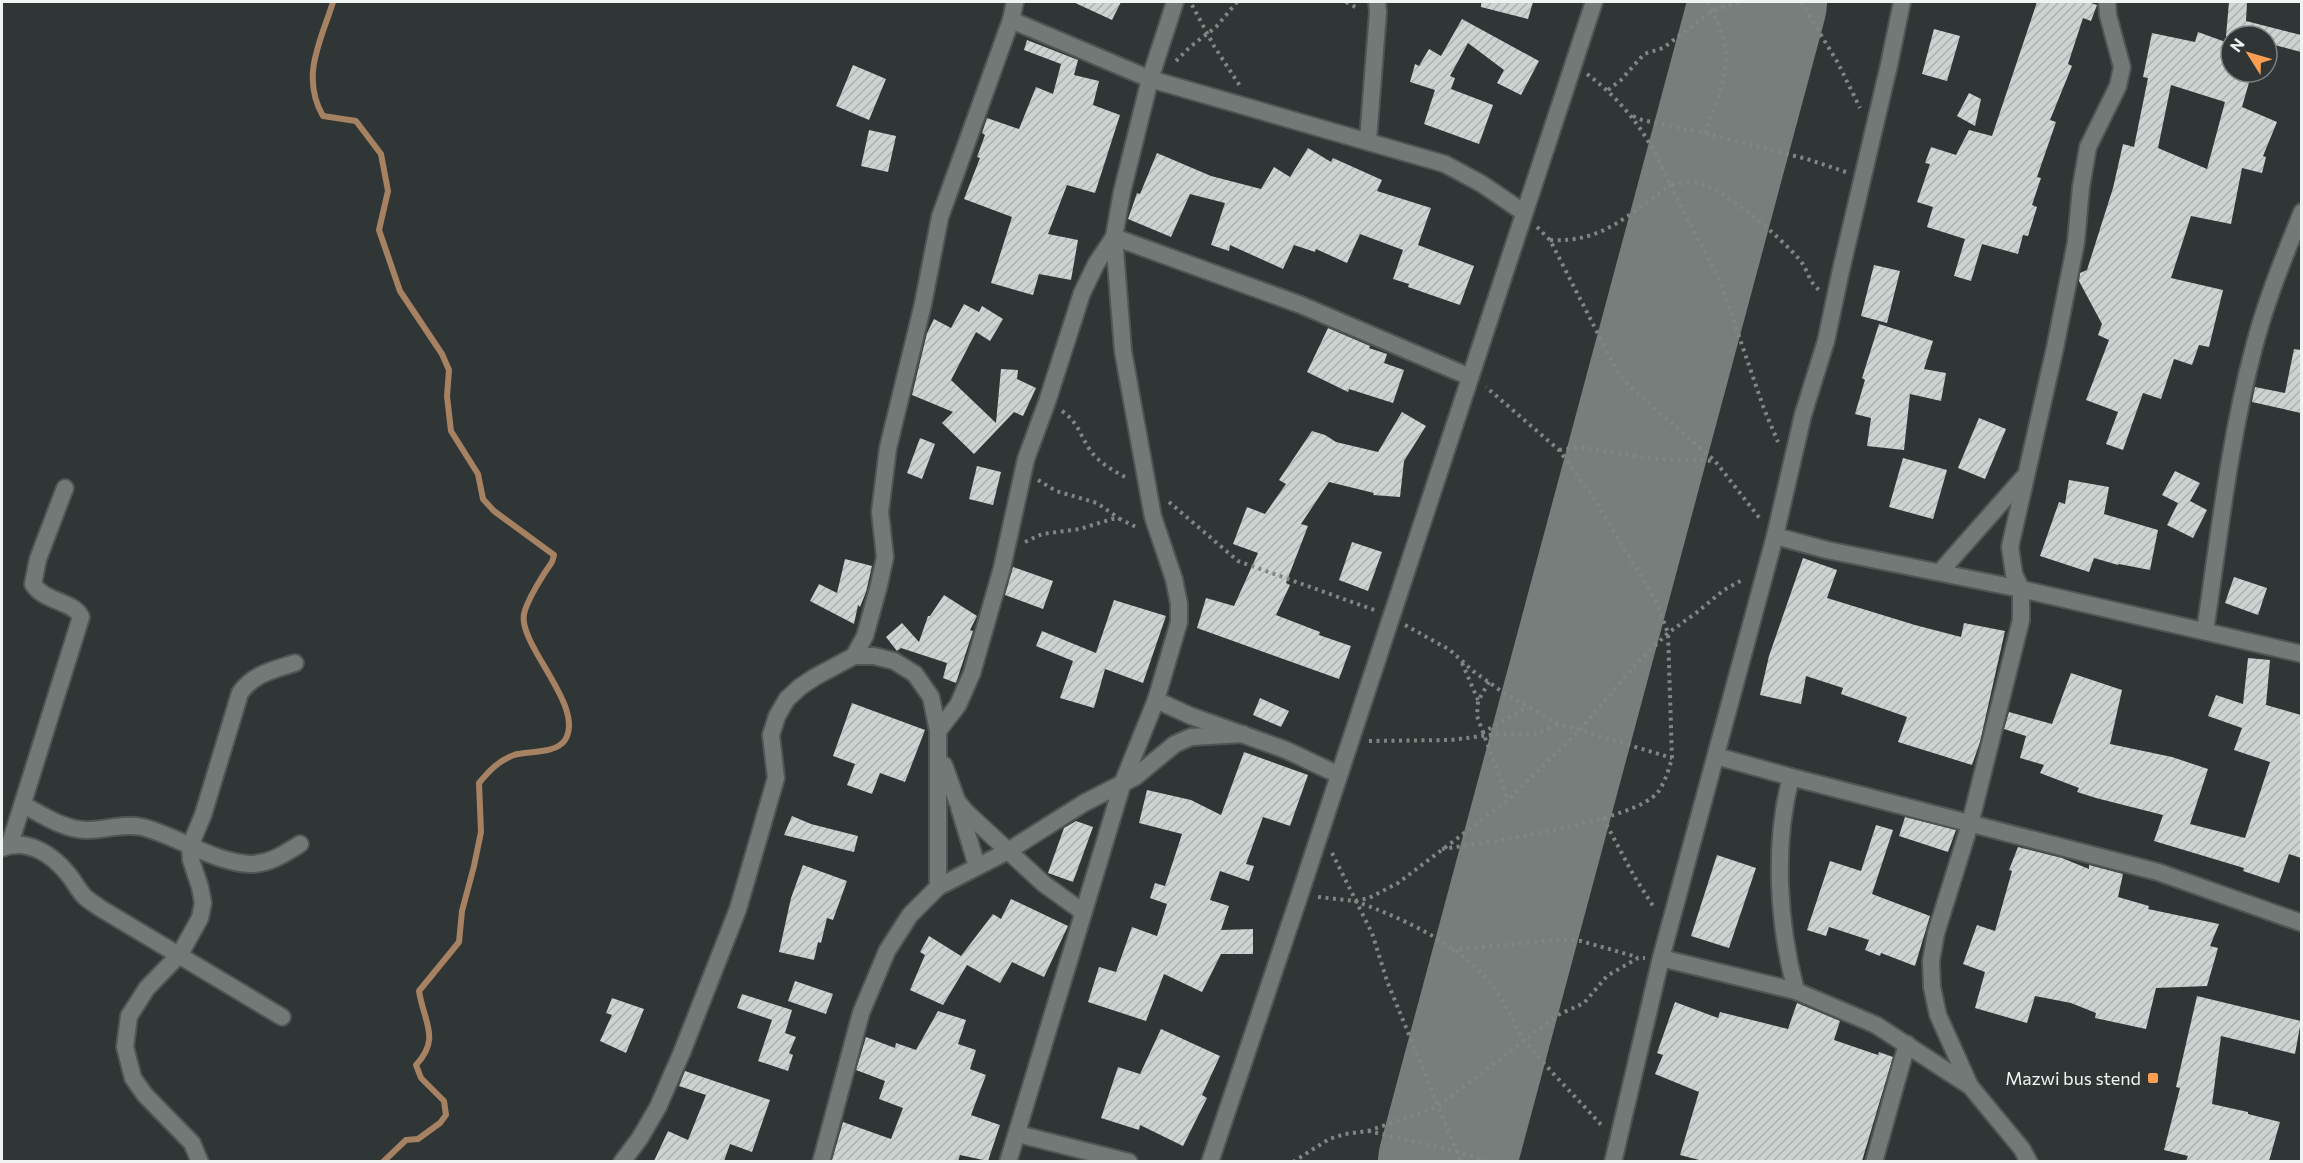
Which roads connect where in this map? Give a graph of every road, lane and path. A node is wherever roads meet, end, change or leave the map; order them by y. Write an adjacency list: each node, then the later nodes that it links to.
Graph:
1 (1015, 2): 13 (street)
2 (1175, 2): 16 (street)
3 (1192, 2): 14 (path)
4 (1237, 2): 14 (path)
5 (1594, 2): 15 (street)
6 (1708, 2): 12 (path)
7 (1739, 2): 12 (path)
8 (1801, 2): 20 (path)
9 (1902, 2): 20 (street)
10 (2107, 2): 36 (street)
11 (1380, 5): 22 (street)
12 (1712, 11): 17 (path); 21 (path)
13 (1011, 20): 16 (street); 50 (street)
14 (1208, 34): 16 (path); 18 (path)
15 (1572, 66): 17 (path); 25 (street)
16 (1157, 80): 18 (street); 27 (street)
17 (1608, 90): 19 (path)
18 (1260, 110): 22 (street)
19 (1630, 114): 21 (path); 24 (path)
20 (1876, 127): 23 (street)
21 (1704, 133): 23 (path)
22 (1368, 140): 25 (street)
23 (1865, 173): 29 (street)
24 (1670, 185): 28 (path); 29 (path); 33 (path)
25 (1524, 212): 28 (path); 30 (street)
26 (2301, 212): 47 (street)
27 (1114, 237): 30 (street); 31 (street); 38 (street)
28 (1550, 240): 34 (path)
29 (1835, 299): 33 (street)
30 (1470, 377): 32 (path); 46 (street)
31 (1047, 402): 35 (street); 38 (path)
32 (1558, 450): 34 (path); 48 (path)
33 (1793, 458): 41 (street)
34 (1714, 461): 41 (path)
35 (1022, 477): 39 (path); 40 (street)
36 (2024, 478): 43 (street); 45 (street)
37 (65, 488): 70 (street)
38 (1150, 489): 42 (street); 46 (path)
39 (1120, 519): 40 (path); 42 (path)
40 (1010, 532): 61 (street)
41 (1775, 536): 43 (street); 44 (street)
42 (1159, 540): 54 (street)
43 (1940, 572): 45 (street)
44 (1763, 577): 48 (path); 63 (street)
45 (2021, 589): 47 (street); 72 (street)
46 (1391, 616): 51 (path); 62 (street)
47 (2205, 631): 49 (street)
48 (1668, 633): 58 (path); 64 (path)
49 (2301, 654)
50 (854, 656): 61 (street); 101 (street)
51 (1461, 661): 53 (path); 55 (path)
52 (295, 663): 76 (street)
53 (1489, 682): 55 (path); 56 (path)
54 (1156, 700): 59 (street); 67 (street)
55 (1478, 701): 60 (path)
56 (1527, 707): 57 (path); 60 (path)
57 (1559, 724): 58 (path); 60 (path)
58 (1579, 731): 64 (path); 68 (path)
59 (1243, 734): 65 (street); 67 (street)
60 (1482, 734): 62 (path); 68 (path)
61 (938, 739): 69 (street); 80 (street)
62 (1350, 740): 65 (street)
63 (1716, 756): 66 (street); 85 (street)
64 (1672, 758): 71 (path)
65 (1339, 775): 73 (street)
66 (1791, 777): 72 (street); 90 (street)
67 (1123, 782): 78 (street); 83 (street)
68 (1508, 800): 77 (path)
69 (957, 801): 78 (street); 79 (street)
70 (24, 805): 75 (street); 76 (street)
71 (1603, 818): 77 (path); 85 (path)
72 (1970, 824): 84 (street); 94 (street)
73 (1322, 829): 81 (street); 82 (path)
74 (300, 844): 76 (street)
75 (6, 846): 87 (street)
76 (190, 846): 87 (street)
77 (1442, 849): 82 (path)
78 (1008, 851): 79 (street); 83 (street)
79 (977, 866): 80 (street)
80 (938, 887): 102 (street)
81 (1299, 897): 82 (path); 105 (street)
82 (1354, 901): 86 (path); 95 (path)
83 (1083, 912): 97 (street)
84 (2301, 923)
85 (1669, 930): 89 (street)
86 (1452, 950): 88 (path); 92 (path)
87 (180, 954): 91 (street); 100 (street)
88 (1638, 958): 89 (path); 92 (path)
89 (1662, 958): 90 (street); 98 (street)
90 (1796, 991): 93 (street)
91 (282, 1017)
92 (1525, 1041): 95 (path); 98 (path)
93 (1907, 1044): 94 (street); 110 (street)
94 (1970, 1086): 111 (street)
95 (1437, 1107): 96 (path); 99 (path)
96 (1368, 1131): 99 (path); 106 (path)
97 (1018, 1134): 103 (street); 104 (street)
98 (1617, 1144): 109 (street)
99 (1455, 1151): 107 (path); 108 (path)
100 (200, 1161)
101 (622, 1161)
102 (821, 1161)
103 (1008, 1161)
104 (1129, 1161)
105 (1210, 1161)
106 (1293, 1161)
107 (1461, 1161)
108 (1490, 1161)
109 (1613, 1161)
110 (1874, 1161)
111 (2029, 1161)

